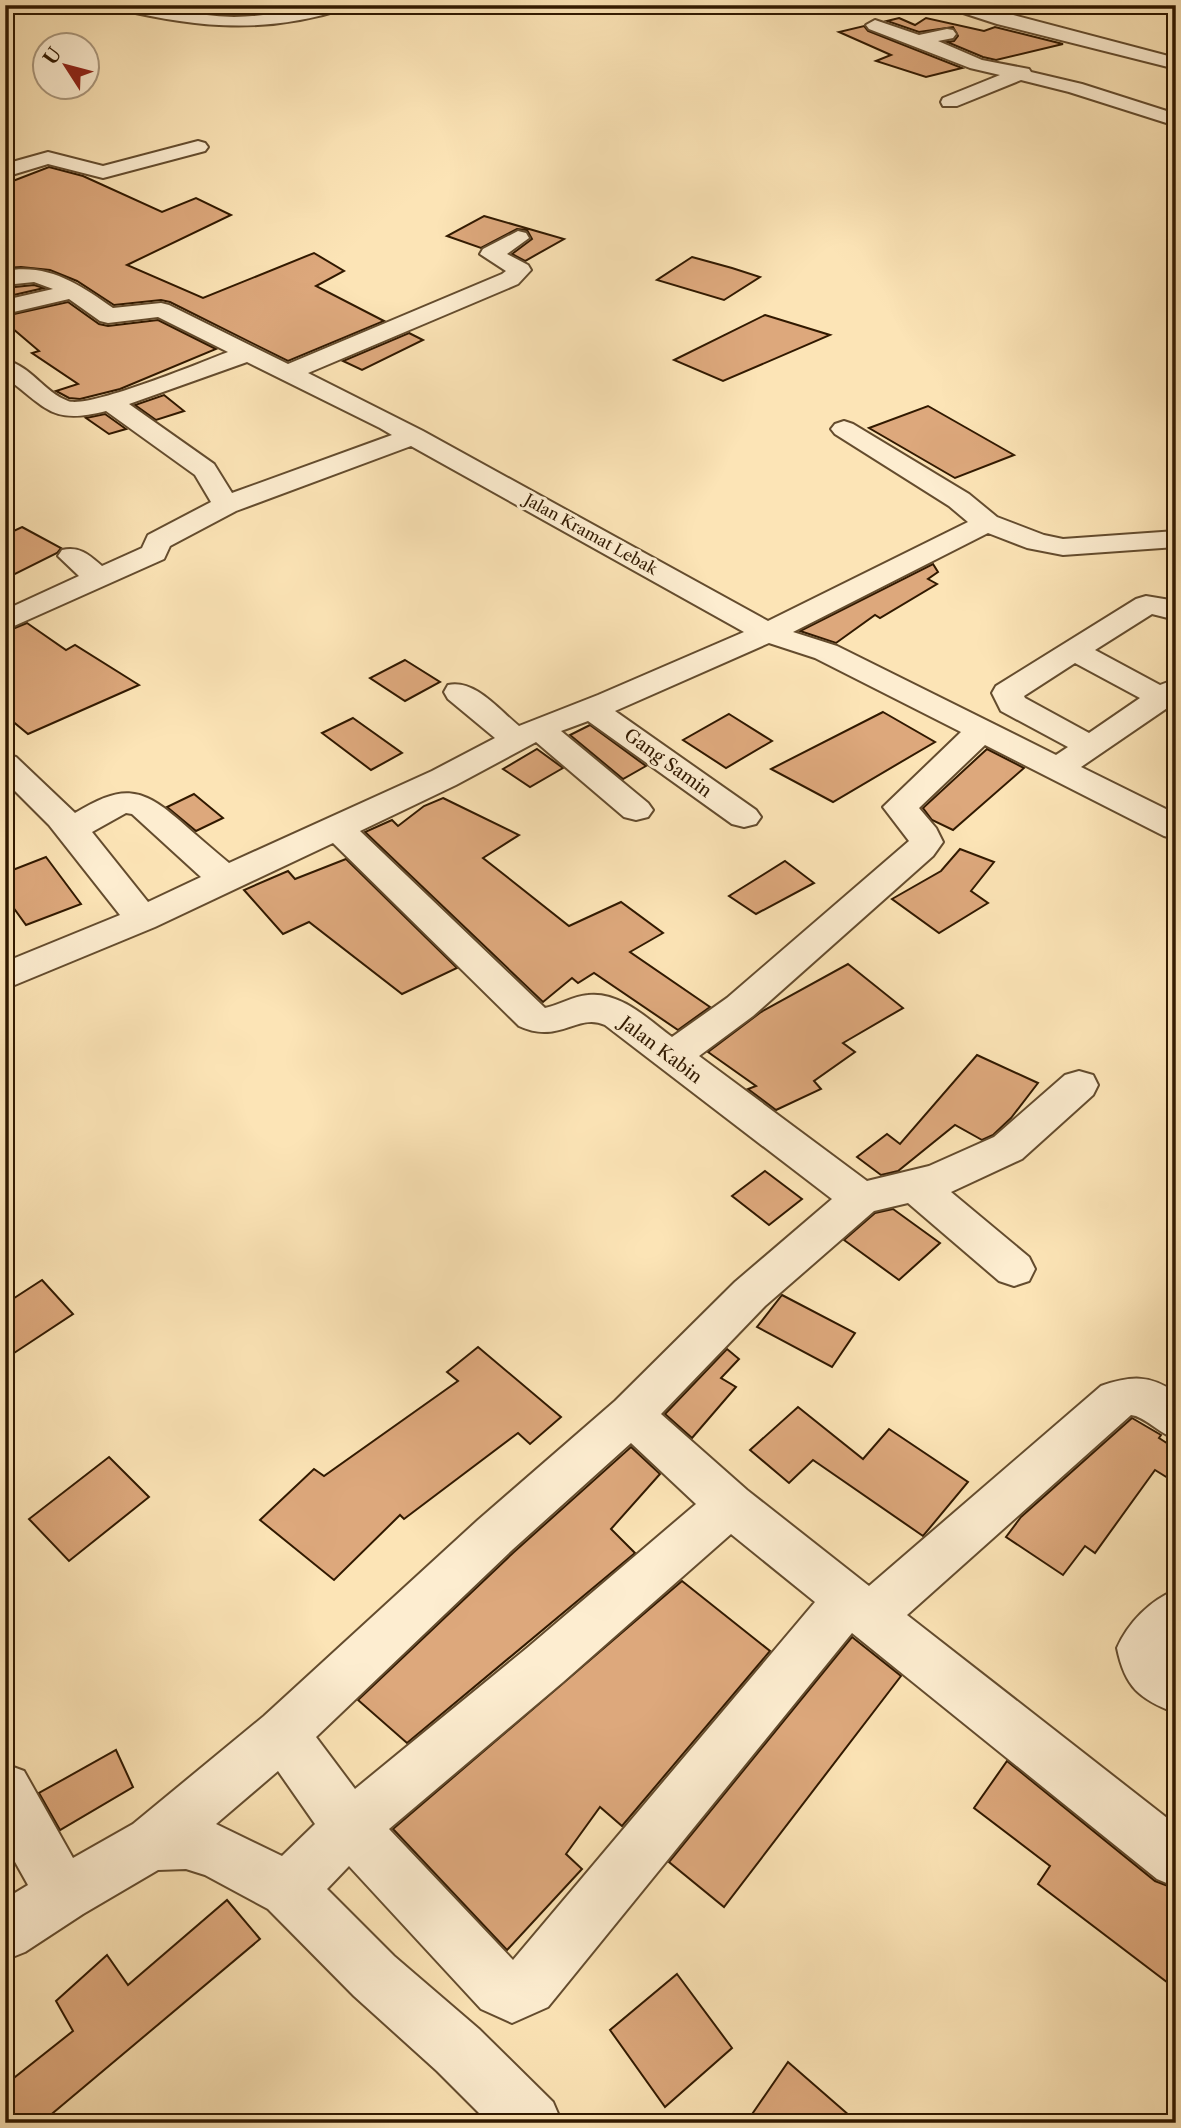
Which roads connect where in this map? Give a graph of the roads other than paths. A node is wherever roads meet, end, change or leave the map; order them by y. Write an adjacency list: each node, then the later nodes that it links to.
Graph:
1 (124, 5): 4 (street)
2 (185, 5): 3 (street)
3 (293, 5)
4 (338, 5)
5 (957, 5): 7 (street)
6 (1038, 9): 7 (street)
7 (1003, 20): 9 (street); 10 (street)
8 (875, 25): 9 (street)
9 (922, 41): 14 (street)
10 (1089, 42): 11 (street); 12 (street)
11 (1066, 53)
12 (1176, 63)
13 (1043, 64): 14 (street)
14 (1020, 74): 15 (street); 16 (street)
15 (950, 102)
16 (1176, 120)
17 (198, 147): 18 (street)
18 (7, 168)
19 (518, 238): 25 (street)
20 (5, 278): 21 (street, Jalan Kramat Lebak)
21 (73, 291): 22 (street); 23 (street, Jalan Kramat Lebak)
22 (5, 307)
23 (249, 353): 25 (street, Jalan Kramat Lebak); 26 (street)
24 (5, 367): 26 (street)
25 (287, 373): 28 (street, Jalan Kramat Lebak)
26 (111, 403): 29 (street)
27 (844, 429): 30 (street)
28 (414, 436): 29 (street); 36 (street, Jalan Kramat Lebak)
29 (226, 505): 33 (street)
30 (987, 523): 31 (street); 36 (street)
31 (1176, 539)
32 (72, 555): 33 (street)
33 (99, 578): 35 (street)
34 (1176, 611): 37 (street)
35 (5, 621)
36 (767, 633): 40 (street); 41 (street, Jalan Kramat Lebak)
37 (1074, 651): 39 (street); 43 (street)
38 (459, 692): 42 (street)
39 (1169, 693): 43 (street)
40 (592, 709): 42 (street); 47 (street, Gang Samin)
41 (982, 730): 44 (street, Jalan Kramat Lebak); 54 (street)
42 (527, 734): 46 (street); 48 (street)
43 (1090, 746): 44 (street)
44 (1058, 768): 49 (street, Jalan Kramat Lebak)
45 (13, 780): 50 (street)
46 (636, 810)
47 (744, 817)
48 (338, 828): 51 (street); 54 (street, Jalan Kabin)
49 (1176, 828)
50 (71, 829): 51 (street); 52 (street)
51 (225, 879): 52 (street)
52 (142, 919): 53 (street)
53 (5, 976)
54 (671, 1057): 57 (street, Jalan Kabin)
55 (1079, 1085): 56 (street)
56 (916, 1186): 57 (street); 58 (street)
57 (861, 1198): 59 (street)
58 (1014, 1269)
59 (631, 1415): 61 (street); 65 (street)
60 (1176, 1420): 62 (street)
61 (730, 1505): 62 (street); 67 (street)
62 (859, 1608): 67 (street); 69 (street)
63 (1176, 1614): 64 (street)
64 (1176, 1689)
65 (282, 1734): 67 (street); 68 (street)
66 (5, 1790): 71 (street)
67 (349, 1827): 70 (street)
68 (152, 1843): 70 (street); 71 (street)
69 (1176, 1860)
70 (288, 1889): 73 (street)
71 (63, 1894): 72 (street)
72 (5, 1933)
73 (532, 2123)

